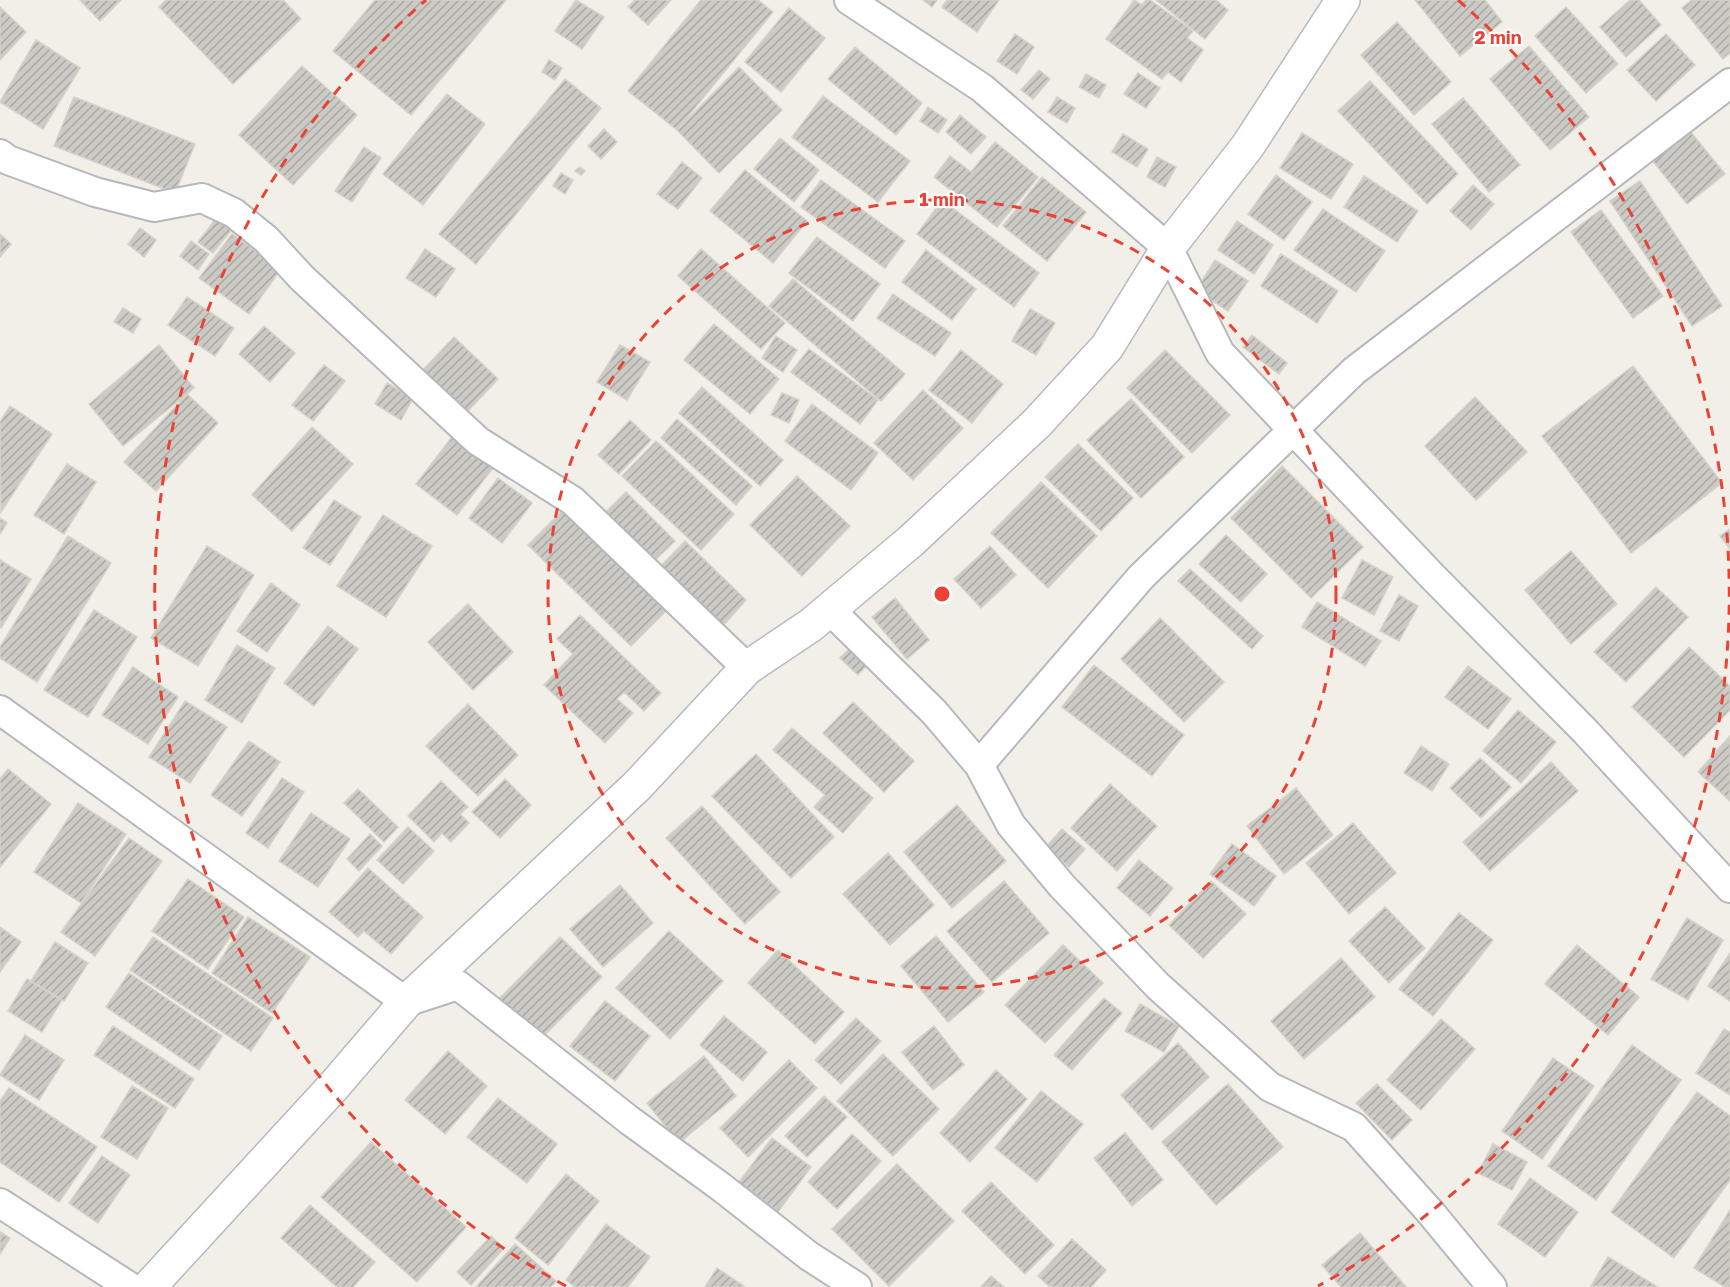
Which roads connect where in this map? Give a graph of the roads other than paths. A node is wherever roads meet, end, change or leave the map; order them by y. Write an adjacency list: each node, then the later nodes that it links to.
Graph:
1 (849, 0): 5 (street)
2 (1343, 0): 5 (street)
3 (1730, 83): 6 (street)
4 (0, 154): 8 (street)
5 (1168, 248): 6 (street); 7 (street)
6 (1294, 429): 10 (street); 11 (street)
7 (830, 610): 8 (street); 10 (street)
8 (747, 668): 12 (street)
9 (0, 710): 12 (street)
10 (979, 765): 17 (street)
11 (1730, 888)
12 (406, 1002): 15 (street); 16 (street)
13 (0, 1203): 14 (street)
14 (130, 1287)
15 (149, 1287)
16 (857, 1287)
17 (1492, 1287)

